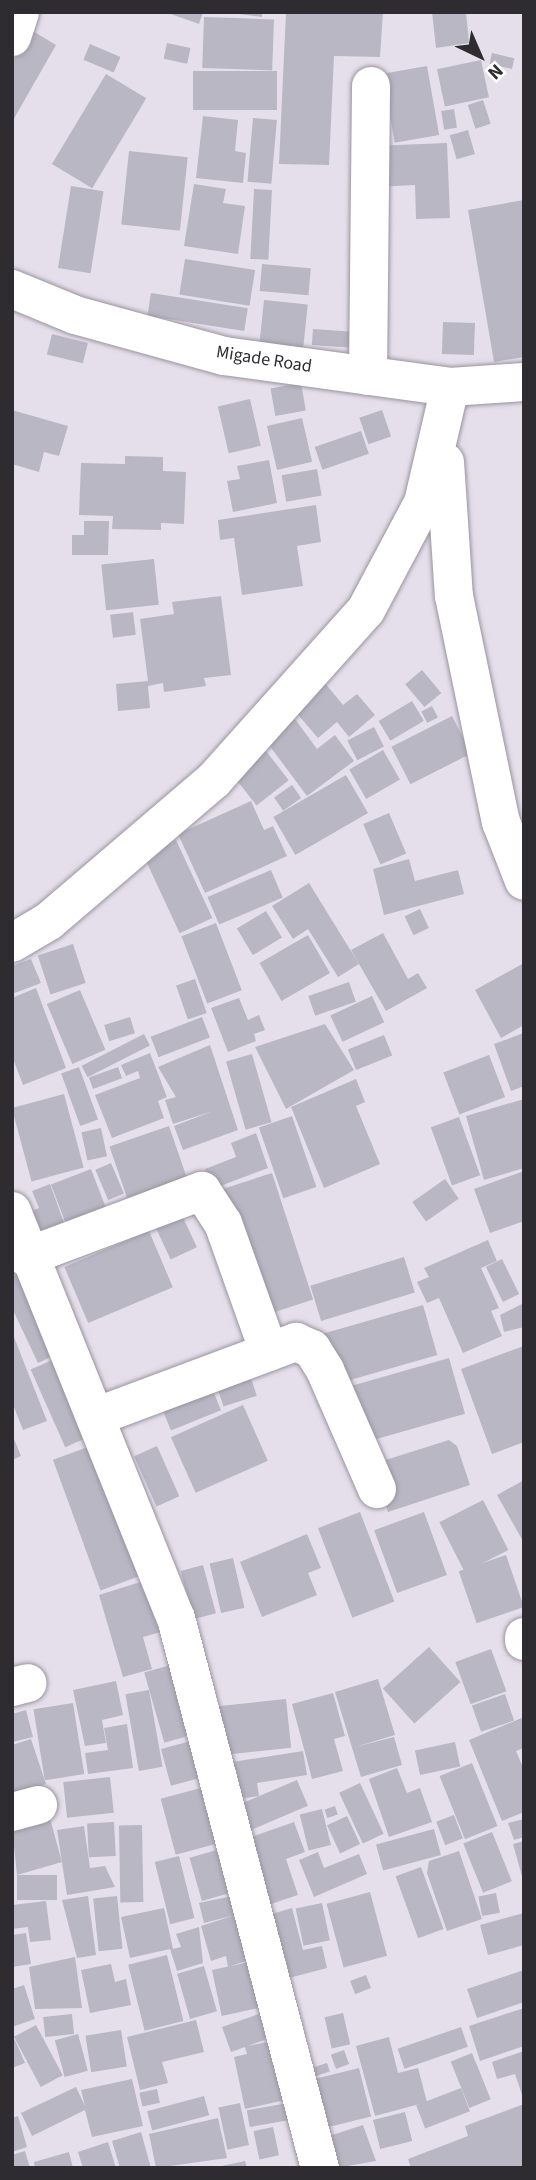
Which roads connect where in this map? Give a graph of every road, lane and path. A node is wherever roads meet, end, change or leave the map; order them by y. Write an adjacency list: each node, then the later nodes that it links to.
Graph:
1 (20, 12): 2 (street)
2 (12, 37)
3 (371, 86): 5 (street)
4 (12, 289): 5 (street, Migade Road)
5 (368, 376): 7 (street, Migade Road)
6 (524, 382): 7 (street, Migade Road)
7 (450, 387): 8 (street)
8 (443, 432): 9 (street); 10 (street)
9 (524, 881)
10 (12, 943)
11 (12, 1211): 12 (street)
12 (26, 1257): 13 (street); 14 (street)
13 (269, 1352): 14 (street); 15 (street)
14 (94, 1417): 16 (street)
15 (377, 1489)
16 (320, 2168)

